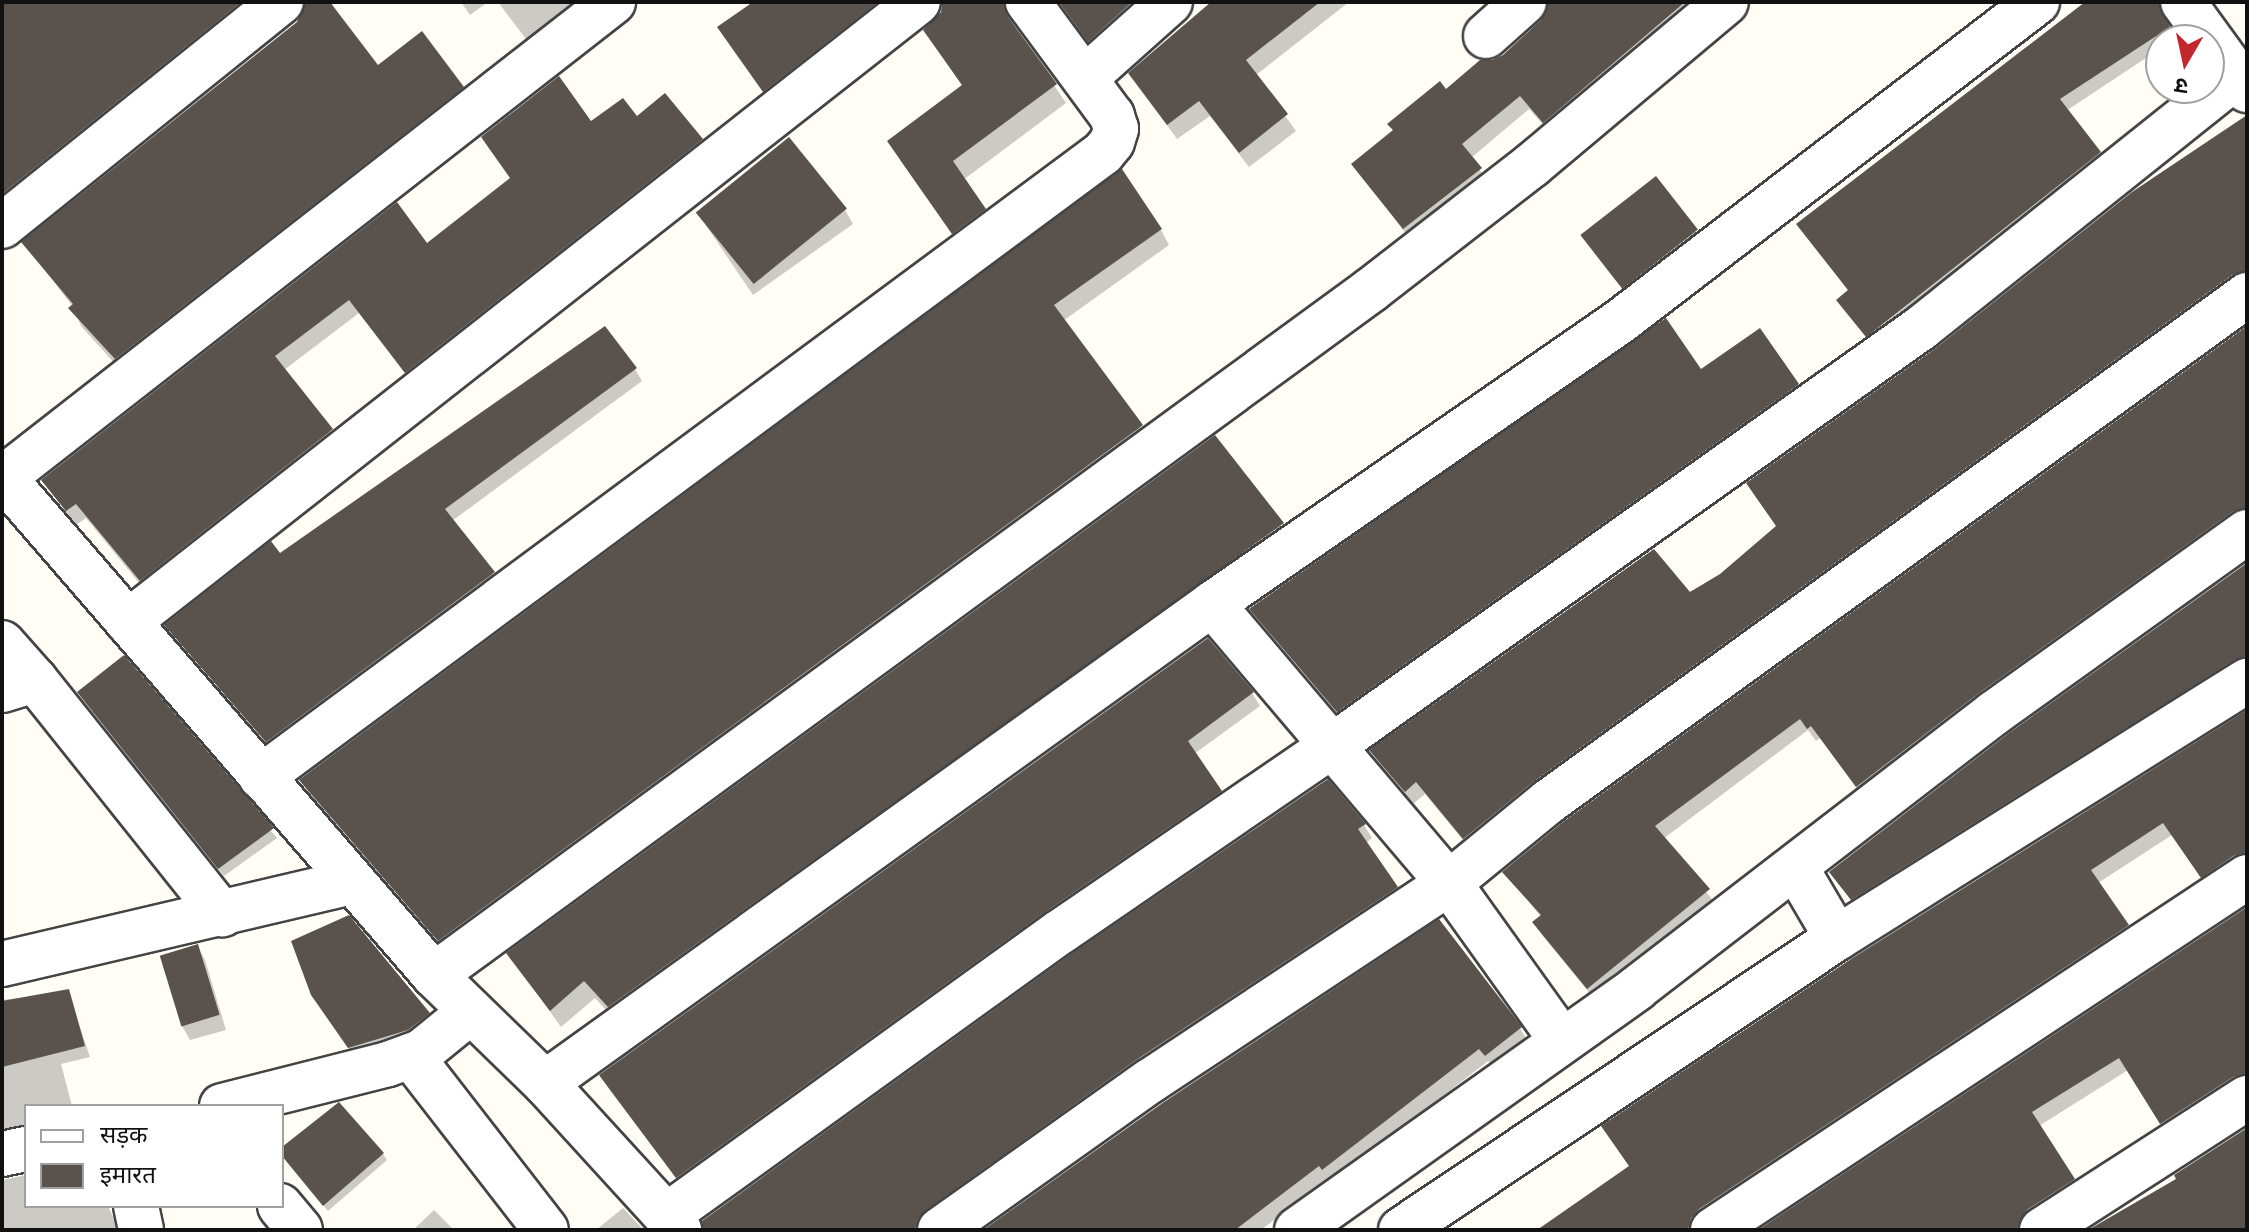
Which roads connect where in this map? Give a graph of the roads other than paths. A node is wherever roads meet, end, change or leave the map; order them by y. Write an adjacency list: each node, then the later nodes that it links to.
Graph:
1 (281, 2): 13 (street)
2 (613, 2): 15 (street)
3 (918, 2): 18 (street)
4 (1028, 2): 11 (street)
5 (1170, 2): 11 (street)
6 (1524, 2): 10 (street)
7 (1726, 2): 31 (street)
8 (2037, 2): 17 (street)
9 (2183, 2): 12 (street)
10 (1486, 36)
11 (1085, 78): 23 (street)
12 (2242, 83): 22 (street)
13 (2, 226)
14 (2247, 295): 27 (street)
15 (2, 477): 18 (street)
16 (2247, 532): 24 (street)
17 (1212, 604): 22 (street); 35 (street)
18 (128, 622): 23 (street)
19 (2, 643): 21 (street)
20 (2247, 681): 29 (street)
21 (19, 685): 28 (street)
22 (1335, 744): 27 (street); 42 (street)
23 (261, 777): 26 (street)
24 (1796, 868): 29 (street); 33 (street)
25 (2247, 877): 49 (street)
26 (351, 882): 28 (street); 31 (street)
27 (1449, 883): 33 (street); 46 (street)
28 (222, 914): 30 (street)
29 (1837, 938): 48 (street)
30 (2, 964)
31 (434, 975): 32 (street)
32 (470, 1012): 34 (street); 35 (street)
33 (1562, 1041): 47 (street)
34 (411, 1056): 37 (street); 45 (street)
35 (545, 1083): 42 (street)
36 (2247, 1098): 50 (street)
37 (230, 1104)
38 (24, 1149): 39 (street)
39 (2, 1154)
40 (136, 1208): 43 (street)
41 (282, 1208): 44 (street)
42 (672, 1223)
43 (141, 1230)
44 (300, 1230)
45 (546, 1230)
46 (940, 1230)
47 (1297, 1230)
48 (1401, 1230)
49 (1713, 1230)
50 (2042, 1230)

